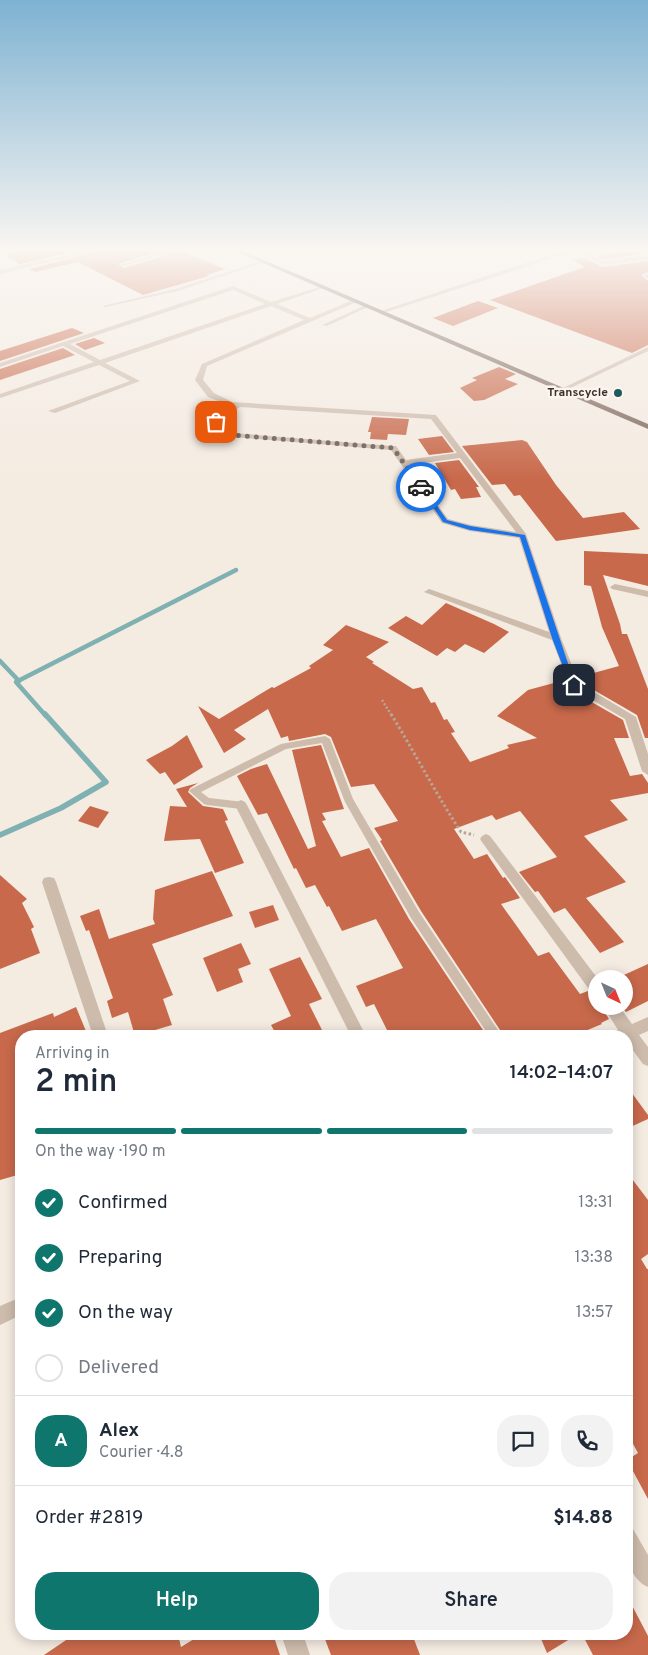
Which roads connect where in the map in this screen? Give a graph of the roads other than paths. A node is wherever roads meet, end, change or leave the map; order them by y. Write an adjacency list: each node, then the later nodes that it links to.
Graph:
1 (121, 325): 5 (street)
2 (205, 325): 7 (street)
3 (297, 325): 11 (street)
4 (412, 325): 9 (main road)
5 (64, 344): 7 (street); 8 (street)
6 (648, 349): 9 (lane)
7 (98, 362): 10 (street); 12 (street)
8 (0, 365)
9 (562, 390): 13 (main road)
10 (0, 396)
11 (239, 404): 14 (street); 15 (street)
12 (52, 411)
13 (648, 427)
14 (462, 455): 15 (street); 16 (street)
15 (404, 463): 16 (street)
16 (523, 536): 20 (street)
17 (615, 587): 19 (street)
18 (429, 592): 20 (street)
19 (648, 594)
20 (556, 638): 21 (street)
21 (648, 771)
22 (240, 805): 29 (street); 30 (lane)
23 (486, 839): 25 (street)
24 (49, 882): 28 (street)
25 (588, 977)
26 (614, 1015): 31 (street)
27 (648, 1024): 32 (street)
28 (99, 1030)
29 (356, 1030)
30 (492, 1030)
31 (622, 1030)
32 (633, 1030)
33 (633, 1043): 34 (street)
34 (648, 1059)
35 (15, 1309): 36 (street)
36 (0, 1316)
37 (633, 1549): 38 (street)
38 (648, 1576)
39 (294, 1640): 40 (street)
40 (299, 1655)

